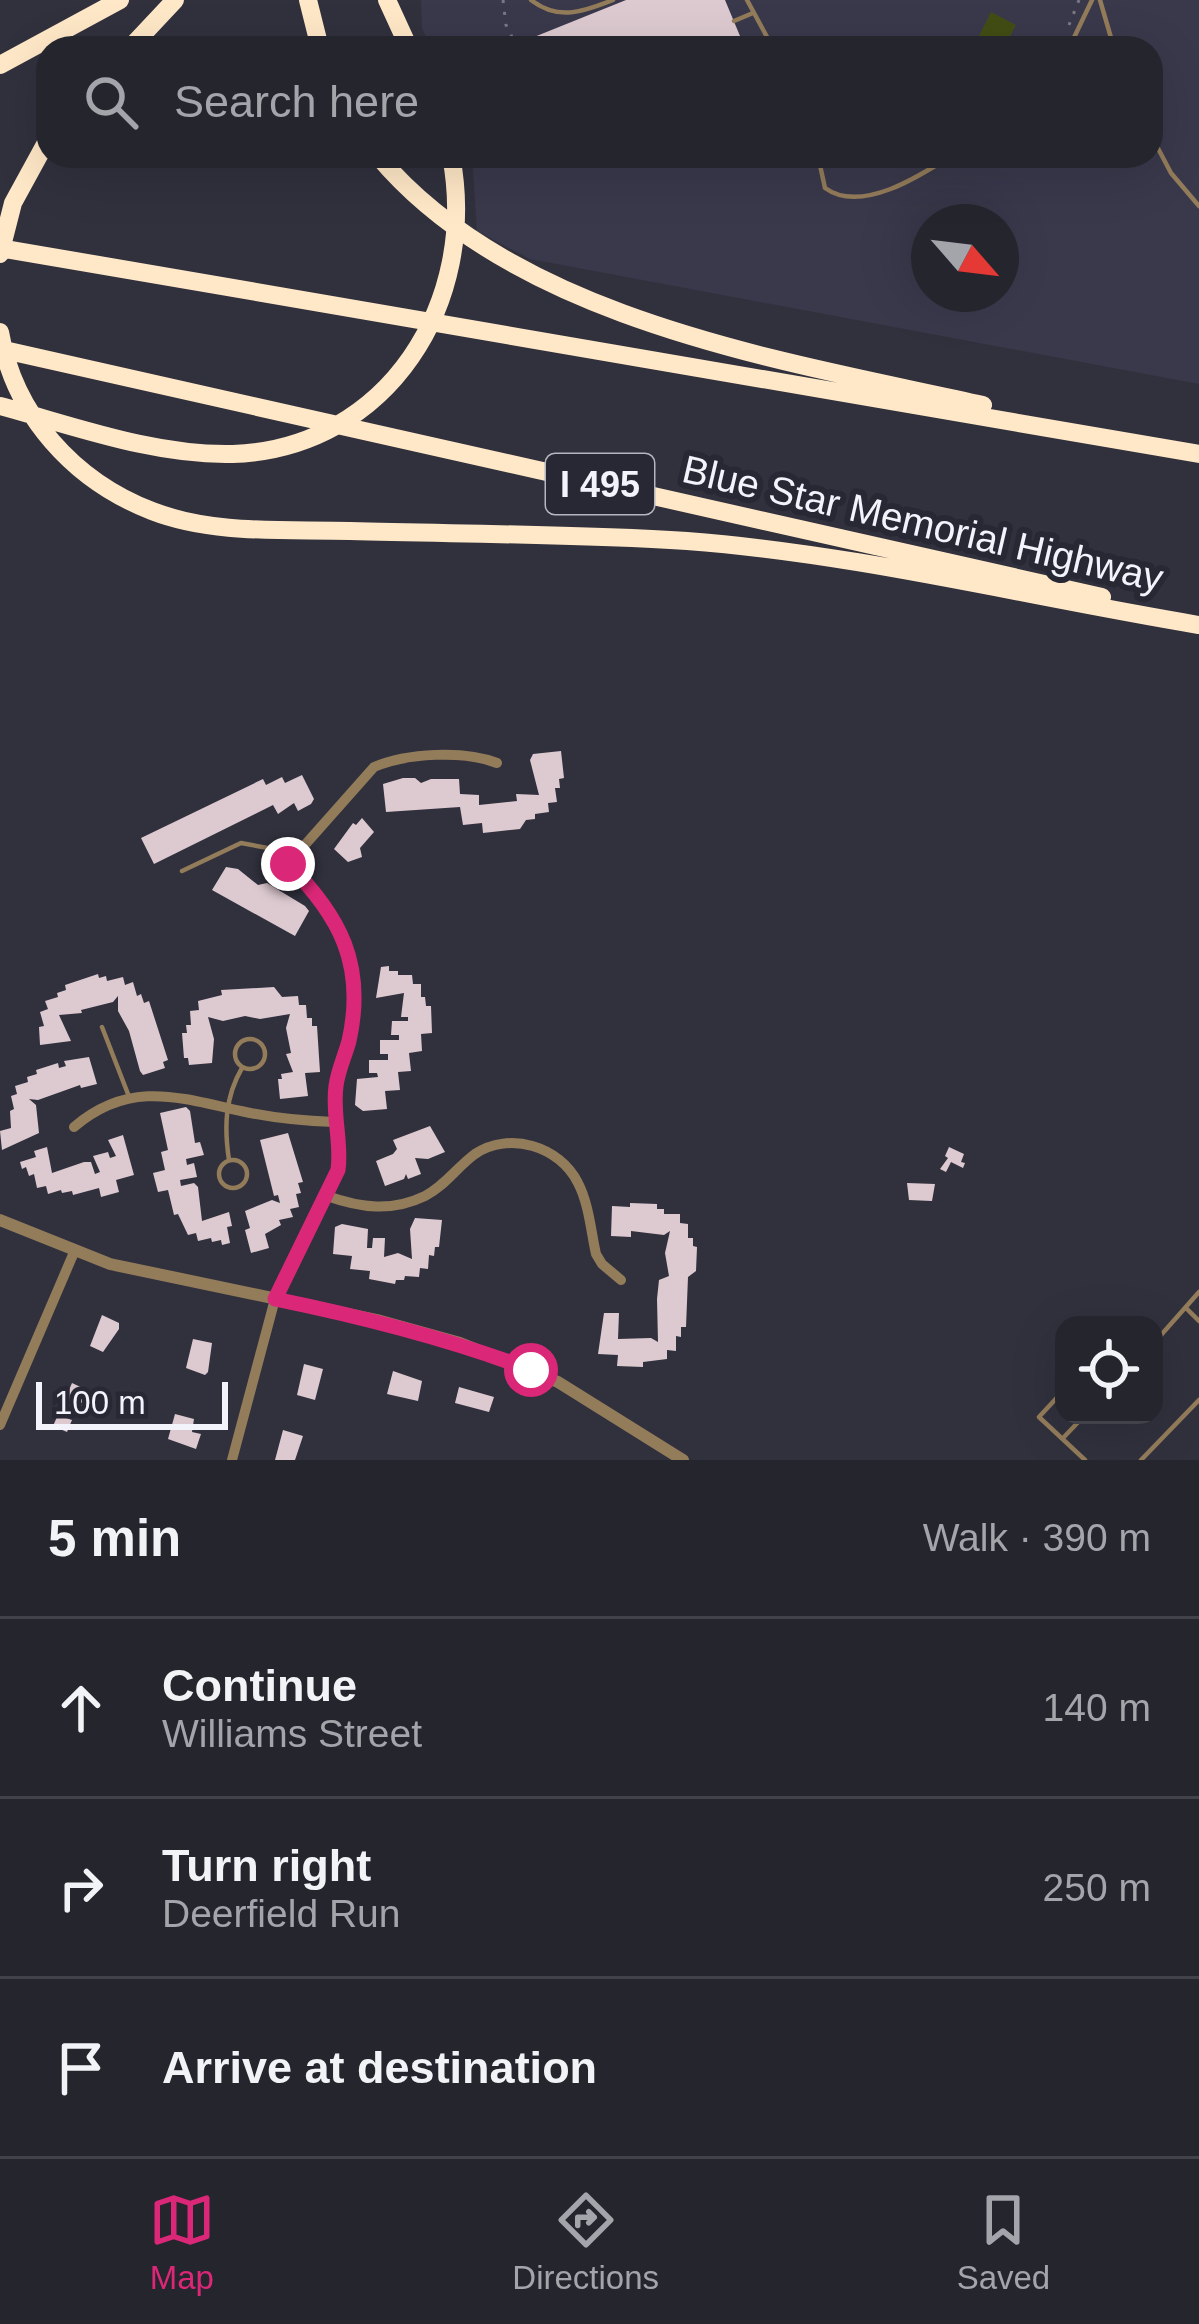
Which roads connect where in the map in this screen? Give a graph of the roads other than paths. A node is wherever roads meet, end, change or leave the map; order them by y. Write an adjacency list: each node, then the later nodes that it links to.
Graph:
1 (120, 0): 11 (highway)
2 (175, 0): 12 (highway)
3 (308, 0): 13 (highway)
4 (387, 0): 14 (highway)
5 (531, 0): 6 (lane)
6 (613, 0)
7 (747, 0): 9 (lane)
8 (1096, 0): 16 (lane); 17 (lane)
9 (753, 13): 10 (lane); 15 (lane)
10 (734, 21)
11 (54, 36)
12 (141, 36)
13 (317, 36)
14 (404, 36)
15 (763, 36)
16 (1076, 36)
17 (1110, 36)
18 (36, 46): 19 (highway)
19 (0, 65)
20 (1163, 158): 26 (lane)
21 (36, 161): 27 (highway)
22 (389, 168): 31 (highway)
23 (453, 168): 30 (highway)
24 (821, 168): 25 (lane)
25 (928, 168)
26 (1199, 206)
27 (0, 251): 31 (highway)
28 (0, 332): 32 (highway)
29 (0, 350): 32 (highway, Blue Star Memorial Highway / I 495)
30 (0, 406)
31 (1199, 453)
32 (1199, 622)
33 (497, 763): 35 (street)
34 (273, 848): 35 (street); 36 (lane)
35 (288, 864): 41 (street)
36 (182, 871)
37 (101, 1027): 39 (lane)
38 (242, 1067): 38 (lane); 40 (lane)
39 (130, 1099): 40 (street); 42 (street)
40 (227, 1108): 41 (street); 43 (lane)
41 (334, 1122): 44 (street)
42 (74, 1126)
43 (229, 1160): 43 (lane)
44 (327, 1196): 47 (street); 49 (street)
45 (0, 1220): 46 (street)
46 (75, 1250): 49 (street); 56 (street)
47 (621, 1280)
48 (1197, 1297): 50 (lane)
49 (275, 1299): 59 (street); 60 (street)
50 (1186, 1308): 51 (lane); 52 (lane)
51 (1199, 1321)
52 (1163, 1332)
53 (1055, 1400): 57 (lane)
54 (1199, 1400): 58 (lane)
55 (1077, 1424): 57 (lane)
56 (0, 1425)
57 (1063, 1439): 61 (lane)
58 (1143, 1459)
59 (232, 1460)
60 (683, 1460)
61 (1085, 1460)

